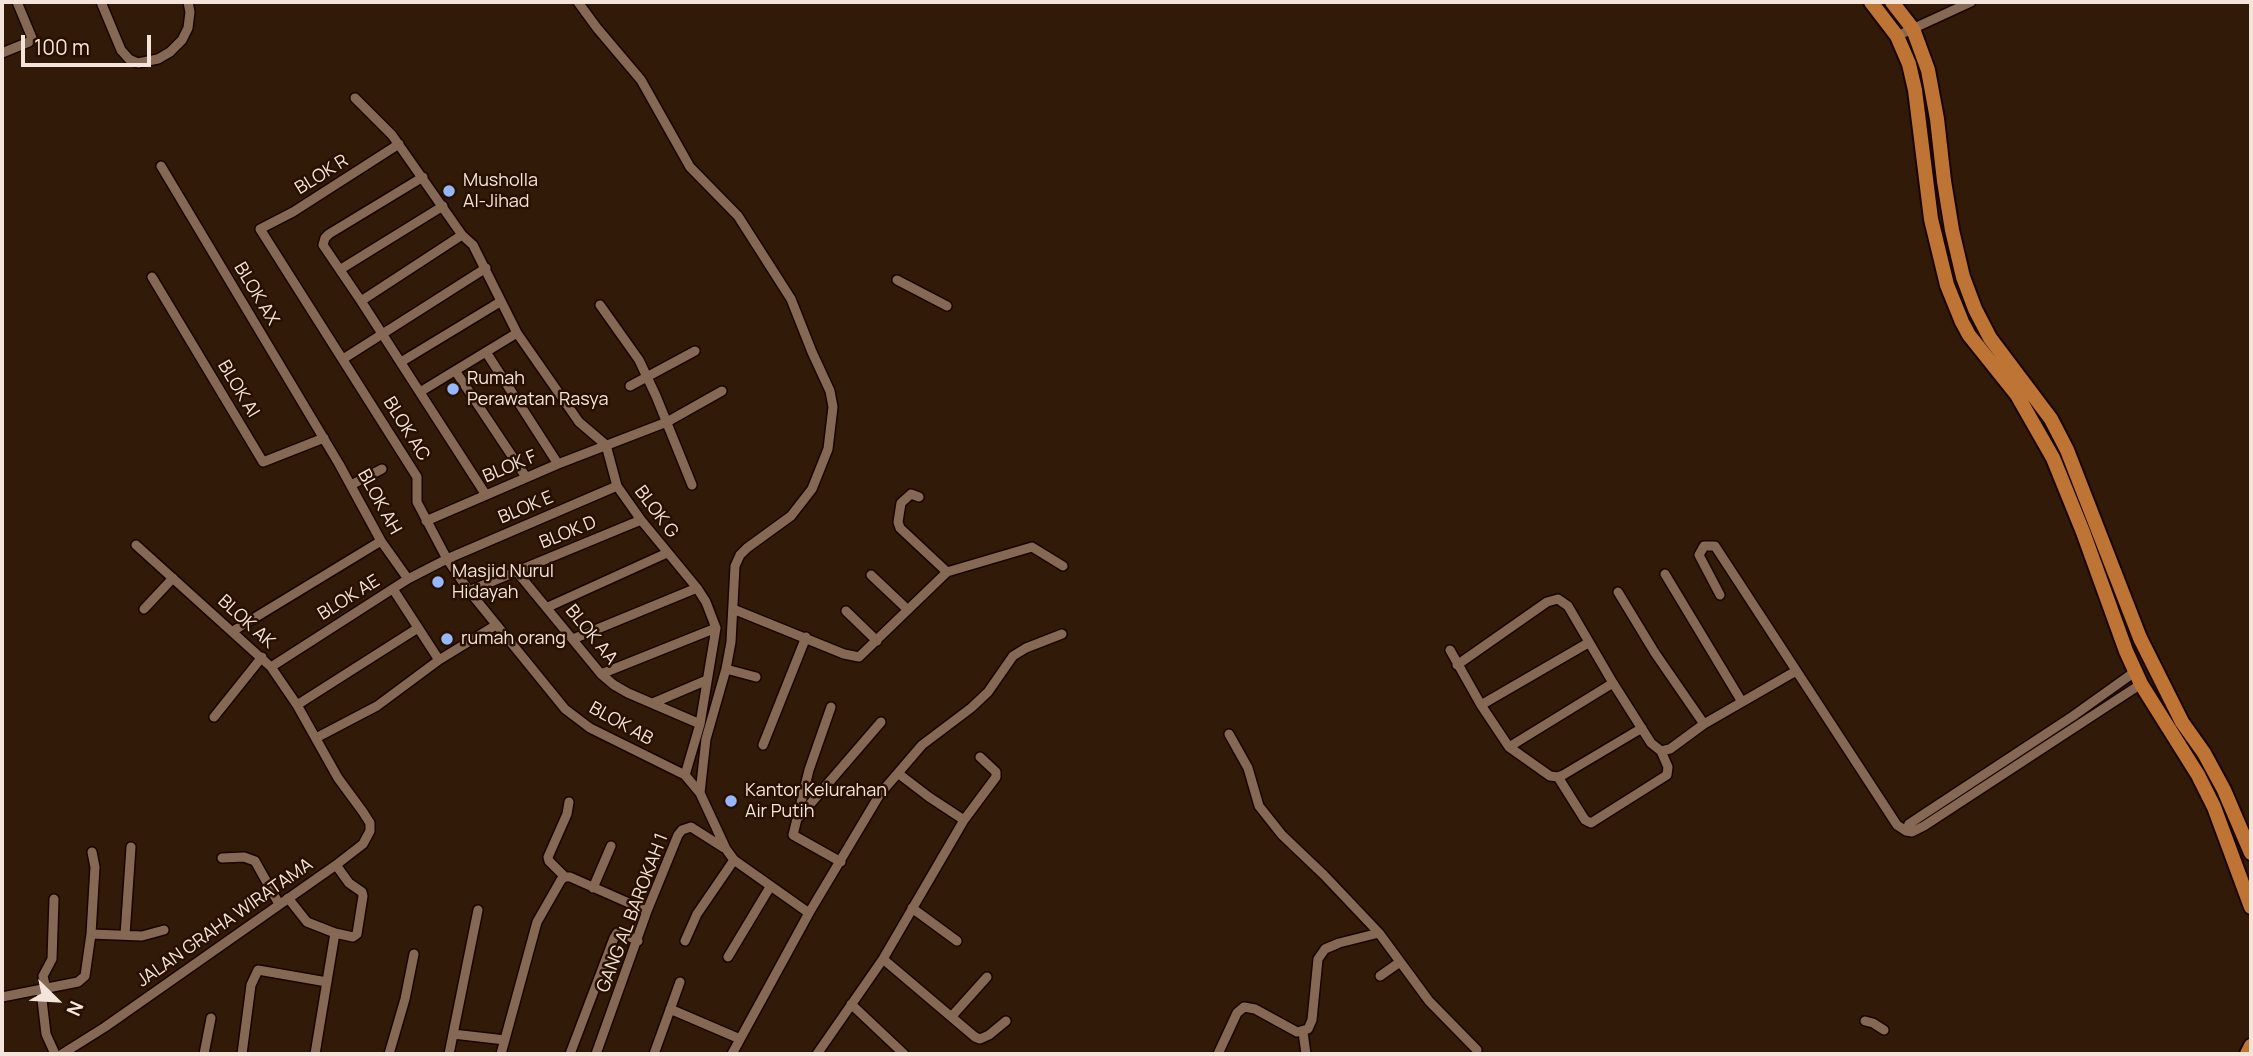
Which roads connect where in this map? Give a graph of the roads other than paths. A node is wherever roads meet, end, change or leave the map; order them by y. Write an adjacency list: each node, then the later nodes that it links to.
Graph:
1 (17, 2): 10 (street)
2 (101, 2): 3 (street)
3 (188, 2)
4 (579, 2): 69 (street)
5 (1871, 2): 9 (main road)
6 (1892, 2): 8 (main road)
7 (1970, 2): 8 (street)
8 (1913, 29): 9 (street); 50 (main road)
9 (1897, 36): 50 (main road)
10 (2, 53)
11 (355, 99): 12 (street)
12 (399, 145): 14 (street); 16 (street, BLOK R)
13 (161, 166): 38 (street, BLOK AX)
14 (424, 177): 15 (street); 19 (street)
15 (443, 206): 17 (street); 19 (street)
16 (260, 229): 30 (street, BLOK AC)
17 (463, 234): 18 (street); 22 (street)
18 (486, 268): 23 (street); 26 (street)
19 (341, 269): 22 (street)
20 (152, 277): 38 (street, BLOK AI)
21 (897, 280): 25 (street)
22 (362, 300): 26 (street)
23 (500, 302): 27 (street); 31 (street)
24 (600, 305): 33 (street)
25 (947, 306)
26 (381, 333): 30 (street); 31 (street)
27 (517, 333): 29 (street); 39 (street)
28 (695, 351): 33 (street)
29 (486, 352): 32 (street); 40 (street)
30 (343, 359): 48 (street, BLOK AC)
31 (401, 362): 36 (street)
32 (456, 372): 36 (street); 42 (street)
33 (648, 378): 34 (street); 37 (street)
34 (630, 386)
35 (722, 391): 37 (street, BLOK F)
36 (420, 392): 46 (street)
37 (667, 422): 39 (street, BLOK F); 44 (street)
38 (324, 438): 43 (street, BLOK AH)
39 (606, 445): 40 (street, BLOK F); 45 (street, BLOK G)
40 (558, 464): 42 (street, BLOK F)
41 (382, 468): 43 (street)
42 (526, 478): 46 (street, BLOK F)
43 (351, 485): 51 (street, BLOK AH)
44 (692, 485)
45 (617, 486): 49 (street, BLOK G); 54 (street, BLOK E)
46 (485, 495): 48 (street, BLOK F)
47 (919, 497): 57 (street)
48 (426, 520): 54 (street, BLOK AB)
49 (641, 520): 53 (street, BLOK G); 56 (street, BLOK D)
50 (2090, 528): 90 (main road); 122 (main road)
51 (381, 541): 61 (street, BLOK AH); 75 (street)
52 (136, 545): 60 (street, BLOK AK)
53 (667, 553): 62 (street, BLOK G); 67 (street)
54 (447, 559): 61 (street, BLOK AE); 64 (street, BLOK AB)
55 (1063, 566): 57 (street)
56 (517, 572): 64 (street, BLOK D); 67 (street, BLOK AA)
57 (947, 572): 70 (street)
58 (1665, 574): 93 (street)
59 (872, 575): 70 (street)
60 (173, 578): 68 (street); 75 (street, BLOK AK)
61 (408, 579): 63 (street, BLOK AE)
62 (697, 588): 74 (street, BLOK G); 78 (street)
63 (393, 589): 73 (street); 85 (street, BLOK AE)
64 (469, 591): 72 (street, BLOK AB)
65 (1618, 592): 101 (street)
66 (1720, 595): 87 (street)
67 (548, 607): 78 (street, BLOK AA)
68 (144, 608)
69 (733, 608): 77 (street); 86 (street)
70 (908, 610): 79 (street)
71 (845, 611): 79 (street)
72 (496, 625): 83 (street); 110 (street, BLOK AB)
73 (418, 628): 83 (street); 95 (street)
74 (716, 628): 88 (street); 91 (street)
75 (233, 631): 82 (street, BLOK AK)
76 (1062, 634): 109 (street)
77 (806, 637): 79 (street); 105 (street)
78 (573, 639): 88 (street, BLOK AA)
79 (877, 641)
80 (1588, 643): 84 (street); 92 (street); 96 (street)
81 (1450, 650): 84 (street)
82 (262, 657): 85 (street, BLOK AK); 98 (street)
83 (439, 660): 104 (street)
84 (1457, 665): 96 (street)
85 (271, 667): 95 (street, BLOK AK)
86 (726, 669): 89 (street); 112 (street)
87 (1796, 671): 93 (street); 116 (street)
88 (601, 674): 94 (street, BLOK AA)
89 (756, 677)
90 (2138, 678): 116 (street); 116 (street); 133 (main road)
91 (708, 680): 94 (street); 100 (street)
92 (1613, 683): 102 (street); 106 (street)
93 (1742, 702): 101 (street)
94 (653, 703): 100 (street, BLOK AA)
95 (297, 705): 104 (street, BLOK AK)
96 (1481, 705): 106 (street)
97 (831, 707): 114 (street)
98 (214, 717)
99 (881, 722): 114 (street)
100 (699, 724): 110 (street)
101 (1704, 724): 107 (street)
102 (1642, 728): 107 (street); 111 (street)
103 (1229, 734): 140 (street)
104 (316, 738): 117 (street, BLOK AK)
105 (763, 745)
106 (1509, 747): 111 (street)
107 (1665, 750): 111 (street)
108 (980, 757): 115 (street)
109 (899, 774): 115 (street); 125 (street)
110 (685, 775): 112 (street)
111 (1558, 777)
112 (700, 793): 120 (street)
113 (569, 802): 127 (street)
114 (797, 819): 125 (street)
115 (964, 820): 134 (street)
116 (1909, 829)
117 (363, 844): 126 (street, JALAN GRAHA WIRATAMA)
118 (611, 846): 129 (street)
119 (131, 847): 142 (street)
120 (726, 849): 124 (street); 136 (street, GANG AL BAROKAH 1)
121 (92, 852): 141 (street)
122 (2251, 853)
123 (222, 858): 132 (street)
124 (734, 860): 128 (street); 144 (street)
125 (841, 862): 137 (street)
126 (336, 865): 130 (street, JALAN GRAHA WIRATAMA); 139 (street)
127 (565, 877): 129 (street); 166 (street)
128 (770, 887): 137 (street); 147 (street)
129 (593, 888): 136 (street)
130 (288, 898): 132 (street, JALAN GRAHA WIRATAMA); 139 (street)
131 (54, 899): 154 (street)
132 (279, 904): 169 (street, JALAN GRAHA WIRATAMA)
133 (2251, 907)
134 (912, 908): 145 (street); 148 (street)
135 (478, 910): 164 (street)
136 (648, 911): 143 (street, GANG AL BAROKAH 1)
137 (809, 913): 165 (street)
138 (163, 930): 142 (street)
139 (335, 933): 152 (street)
140 (1379, 933): 149 (street); 163 (street)
141 (91, 934): 142 (street); 154 (street)
142 (125, 935)
143 (638, 941): 177 (street); 178 (street, GANG AL BAROKAH 1)
144 (685, 941)
145 (957, 941)
146 (414, 954): 174 (street)
147 (728, 957)
148 (883, 959): 156 (street); 158 (street)
149 (1400, 962): 150 (street); 168 (street)
150 (1380, 976)
151 (987, 977): 158 (street)
152 (327, 982): 172 (street); 173 (street)
153 (680, 982): 157 (street)
154 (44, 990): 155 (street); 170 (street)
155 (2, 997)
156 (851, 1004): 181 (street); 182 (street)
157 (670, 1009): 165 (street); 179 (street)
158 (952, 1016): 160 (street)
159 (211, 1018): 171 (street)
160 (1006, 1021)
161 (1865, 1021): 162 (street)
162 (1884, 1030)
163 (1303, 1032): 183 (street); 184 (street)
164 (453, 1034): 166 (street); 175 (street)
165 (740, 1039): 180 (street)
166 (505, 1040): 176 (street)
167 (2251, 1046): 185 (main road)
168 (1477, 1050)
169 (66, 1053)
170 (55, 1054)
171 (204, 1054)
172 (242, 1054)
173 (315, 1054)
174 (389, 1054)
175 (449, 1054)
176 (501, 1054)
177 (570, 1054)
178 (596, 1054)
179 (654, 1054)
180 (732, 1054)
181 (817, 1054)
182 (904, 1054)
183 (1218, 1054)
184 (1306, 1054)
185 (2247, 1054)

